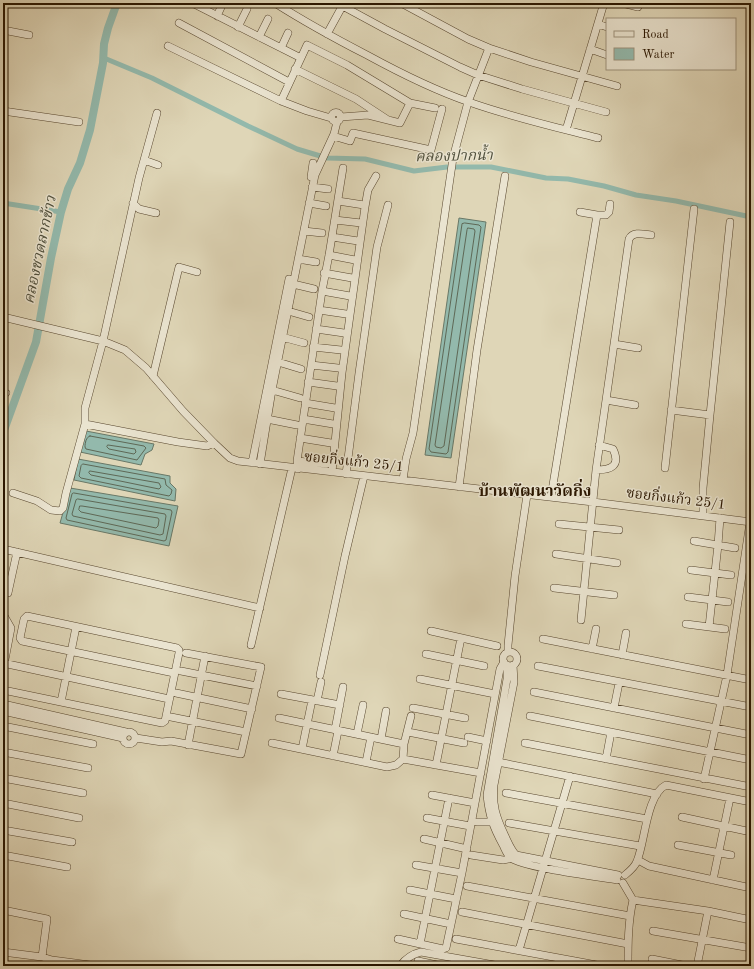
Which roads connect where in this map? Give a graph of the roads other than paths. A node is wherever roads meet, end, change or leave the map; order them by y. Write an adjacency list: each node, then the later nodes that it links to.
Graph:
1 (192, 3): 10 (street)
2 (223, 3): 10 (street)
3 (275, 3): 18 (street)
4 (401, 3): 23 (street)
5 (604, 3): 13 (street)
6 (622, 3): 8 (street)
7 (341, 4): 18 (street); 28 (street)
8 (638, 7)
9 (247, 9): 14 (street)
10 (217, 16): 14 (street)
11 (268, 20): 20 (street)
12 (179, 23): 30 (street)
13 (598, 24): 15 (street); 24 (street)
14 (238, 27): 20 (street)
15 (606, 27)
16 (3, 30): 19 (street)
17 (288, 33): 22 (street)
18 (327, 34): 33 (street)
19 (29, 35)
20 (259, 37): 22 (street)
21 (168, 46): 32 (street)
22 (281, 48): 26 (street)
23 (489, 48): 28 (street); 29 (street)
24 (590, 50): 25 (street); 29 (street)
25 (606, 55)
26 (301, 58): 27 (street); 34 (street)
27 (295, 69): 30 (street); 40 (street)
28 (478, 75): 33 (street); 35 (street)
29 (582, 76): 31 (street); 35 (street)
30 (289, 82): 32 (street)
31 (617, 86)
32 (280, 101): 39 (street)
33 (468, 102): 42 (street); 128 (street)
34 (410, 103): 40 (street); 43 (street)
35 (574, 103): 37 (street); 42 (street)
36 (3, 111): 41 (street)
37 (606, 112)
38 (157, 113): 45 (street)
39 (336, 119): 40 (street); 43 (street)
40 (388, 120)
41 (79, 122)
42 (566, 130): 44 (street)
43 (333, 135): 51 (street)
44 (598, 138)
45 (144, 160): 47 (street); 54 (street)
46 (313, 163): 119 (street)
47 (158, 165)
48 (343, 168): 53 (street)
49 (376, 176): 125 (street)
50 (505, 176): 129 (street)
51 (312, 187): 52 (street); 55 (street)
52 (328, 189)
53 (338, 201): 57 (street); 64 (street)
54 (133, 203): 62 (street); 90 (street)
55 (309, 203): 59 (street); 67 (street)
56 (610, 204): 63 (street)
57 (364, 205)
58 (388, 205): 126 (street)
59 (326, 206)
60 (694, 209): 108 (street)
61 (580, 212): 63 (street)
62 (156, 213)
63 (596, 215): 132 (street)
64 (335, 220): 66 (street); 70 (street)
65 (730, 222): 109 (street)
66 (361, 223)
67 (304, 230): 68 (street); 73 (street)
68 (322, 233)
69 (651, 235): 92 (street)
70 (332, 238): 71 (street); 72 (street)
71 (358, 241)
72 (329, 255): 74 (street); 77 (street)
73 (298, 259): 75 (street); 79 (street)
74 (355, 260)
75 (316, 262)
76 (197, 272): 100 (street)
77 (324, 273): 78 (street); 80 (street)
78 (352, 278)
79 (293, 284): 80 (street); 83 (street)
80 (318, 290): 81 (street); 82 (street)
81 (350, 296)
82 (319, 310): 84 (street); 87 (street)
83 (288, 311): 86 (street); 89 (street)
84 (346, 314)
85 (3, 317): 90 (street, ซอยกิ่งแก้ว 25/1)
86 (309, 317)
87 (316, 329): 88 (street); 93 (street)
88 (344, 332)
89 (282, 336): 91 (street); 96 (street)
90 (103, 341): 100 (street, ซอยกิ่งแก้ว 25/1); 112 (street)
91 (304, 343)
92 (614, 344): 94 (street); 105 (street)
93 (313, 347): 95 (street); 97 (street)
94 (638, 348)
95 (341, 350)
96 (278, 362): 99 (street); 103 (street)
97 (310, 365): 98 (street); 101 (street)
98 (338, 368)
99 (301, 369)
100 (153, 376): 116 (street, ซอยกิ่งแก้ว 25/1)
101 (308, 382): 102 (street); 104 (street)
102 (337, 386)
103 (272, 390): 104 (street); 110 (street)
104 (302, 400): 107 (street); 111 (street)
105 (606, 400): 106 (street); 118 (street)
106 (635, 405)
107 (335, 408)
108 (671, 410): 109 (street); 123 (street)
109 (710, 415): 134 (street)
110 (267, 419): 114 (street); 120 (street)
111 (303, 419): 113 (street); 115 (street)
112 (85, 424): 116 (street); 130 (street)
113 (333, 424)
114 (297, 425)
115 (300, 438): 117 (street); 122 (street)
116 (214, 443): 119 (street, ซอยกิ่งแก้ว 25/1)
117 (331, 443)
118 (599, 445): 124 (street); 124 (street)
119 (252, 463): 120 (street, ซอยกิ่งแก้ว 25/1)
120 (260, 464): 122 (street, ซอยกิ่งแก้ว 25/1)
121 (327, 464): 122 (street)
122 (296, 466): 125 (street, ซอยกิ่งแก้ว 25/1); 158 (street)
123 (665, 468)
124 (596, 470): 133 (street)
125 (332, 472): 126 (street, ซอยกิ่งแก้ว 25/1)
126 (346, 474): 127 (street, ซอยกิ่งแก้ว 25/1)
127 (364, 476): 128 (street, ซอยกิ่งแก้ว 25/1); 203 (street)
128 (403, 480): 129 (street, ซอยกิ่งแก้ว 25/1)
129 (459, 487): 131 (street, ซอยกิ่งแก้ว 25/1)
130 (13, 493)
131 (527, 495): 132 (street, ซอยกิ่งแก้ว 25/1); 176 (street)
132 (551, 497): 133 (street, ซอยกิ่งแก้ว 25/1)
133 (593, 502): 134 (street, ซอยกิ่งแก้ว 25/1); 138 (street)
134 (703, 516): 135 (street, ซอยกิ่งแก้ว 25/1)
135 (720, 518): 136 (street, ซอยกิ่งแก้ว 25/1); 141 (street)
136 (751, 522): 188 (street)
137 (559, 524): 138 (street)
138 (589, 527): 139 (street); 146 (street)
139 (619, 530)
140 (694, 541): 141 (street)
141 (718, 545): 142 (street); 149 (street)
142 (735, 548)
143 (3, 549): 144 (street)
144 (17, 552): 153 (street); 158 (street)
145 (556, 554): 146 (street)
146 (587, 559): 147 (street); 152 (street)
147 (617, 563)
148 (691, 570): 149 (street)
149 (715, 572): 150 (street); 156 (street)
150 (731, 575)
151 (554, 588): 152 (street)
152 (584, 592): 154 (street); 160 (street)
153 (8, 593)
154 (614, 595)
155 (688, 597): 156 (street)
156 (712, 600): 157 (street); 164 (street)
157 (728, 602)
158 (260, 608): 171 (street)
159 (3, 614): 183 (street)
160 (581, 620)
161 (3, 624): 172 (street)
162 (686, 624): 164 (street)
163 (76, 627): 175 (street); 175 (street); 186 (street)
164 (709, 627): 166 (street)
165 (596, 629): 174 (street)
166 (725, 629)
167 (431, 631): 169 (street)
168 (626, 634): 179 (street)
169 (461, 638): 173 (street); 181 (street)
170 (543, 639): 174 (street)
171 (251, 645)
172 (3, 646)
173 (497, 646)
174 (592, 649): 179 (street)
175 (71, 652): 186 (street); 189 (street)
176 (508, 652): 182 (street); 182 (street)
177 (186, 653): 180 (street)
178 (426, 654): 181 (street)
179 (622, 654): 188 (street)
180 (205, 656): 187 (street); 194 (street)
181 (456, 660): 184 (street); 193 (street)
182 (508, 664): 200 (street); 245 (street)
183 (3, 666): 189 (street)
184 (484, 666)
185 (538, 666): 192 (street)
186 (178, 672): 187 (street); 202 (street)
187 (201, 675): 194 (street); 201 (street)
188 (727, 675): 191 (street); 205 (street)
189 (67, 678): 202 (street); 204 (street)
190 (420, 679): 193 (street)
191 (751, 680)
192 (619, 683): 205 (street); 211 (street)
193 (451, 685): 200 (street); 215 (street)
194 (256, 686): 212 (street)
195 (343, 687): 207 (street)
196 (8, 691): 204 (street)
197 (534, 692): 211 (street)
198 (176, 693): 201 (street)
199 (280, 694): 203 (street)
200 (495, 694): 235 (street)
201 (197, 698): 212 (street); 222 (street)
202 (169, 699): 204 (street)
203 (315, 700): 207 (street); 223 (street)
204 (61, 702)
205 (721, 702): 209 (street); 225 (street)
206 (3, 704): 221 (street)
207 (340, 705): 226 (street)
208 (363, 705): 230 (street)
209 (751, 707)
210 (413, 708): 215 (street)
211 (614, 708): 225 (street)
212 (252, 709): 227 (street)
213 (3, 712): 221 (street)
214 (386, 712): 234 (street)
215 (446, 714): 220 (street); 233 (street)
216 (411, 716): 228 (street)
217 (530, 716): 229 (street)
218 (171, 717): 222 (street)
219 (279, 718): 223 (street)
220 (465, 718)
221 (57, 720): 240 (street)
222 (192, 722): 227 (street); 240 (street)
223 (307, 724): 226 (street); 241 (street)
224 (3, 726): 238 (street)
225 (715, 728): 231 (street); 243 (street)
226 (337, 730): 230 (street); 244 (street)
227 (246, 732): 240 (street)
228 (408, 732): 233 (street); 239 (street)
229 (611, 732): 243 (street); 247 (street)
230 (357, 734): 232 (street)
231 (751, 735)
232 (370, 737): 234 (street); 249 (street)
233 (441, 738): 235 (street); 250 (street)
234 (381, 739): 239 (street)
235 (487, 741): 252 (street)
236 (272, 743): 241 (street)
237 (525, 743): 247 (street)
238 (93, 744)
239 (404, 744): 246 (street)
240 (188, 745)
241 (302, 749): 244 (street)
242 (3, 752): 251 (street)
243 (710, 752): 248 (street); 255 (street)
244 (333, 756): 249 (street)
245 (499, 758): 253 (street); 272 (street)
246 (403, 759): 249 (street); 250 (street)
247 (606, 759): 255 (street)
248 (751, 760)
249 (366, 762)
250 (436, 765): 252 (street)
251 (88, 768)
252 (481, 773): 265 (street)
253 (570, 776): 259 (street); 266 (street)
254 (3, 778): 257 (street)
255 (704, 779): 256 (street)
256 (751, 787)
257 (83, 793)
258 (506, 793): 266 (street)
259 (657, 794): 262 (street); 270 (street)
260 (432, 795): 261 (street)
261 (448, 798): 265 (street); 271 (street)
262 (730, 798): 263 (street); 275 (street)
263 (751, 802)
264 (3, 803): 268 (street)
265 (475, 803): 274 (street)
266 (562, 804): 270 (street); 277 (street)
267 (682, 817): 275 (street)
268 (79, 818)
269 (427, 818): 271 (street)
270 (647, 820): 283 (street)
271 (444, 821): 274 (street); 281 (street)
272 (495, 823): 274 (street); 288 (street)
273 (509, 823): 277 (street)
274 (473, 824): 284 (street)
275 (724, 826): 278 (street); 285 (street)
276 (3, 830): 280 (street)
277 (554, 831): 283 (street); 290 (street)
278 (751, 832)
279 (424, 839): 281 (street)
280 (72, 842)
281 (440, 843): 284 (street); 293 (street)
282 (678, 845): 285 (street)
283 (640, 846): 289 (street)
284 (469, 852): 288 (street); 294 (street)
285 (718, 853): 287 (street); 296 (street)
286 (3, 855): 292 (street)
287 (731, 855)
288 (514, 857): 290 (street)
289 (638, 860): 295 (street); 296 (street)
290 (544, 864): 295 (street); 301 (street)
291 (416, 865): 293 (street)
292 (67, 867)
293 (434, 868): 294 (street); 300 (street)
294 (462, 873): 302 (street)
295 (621, 878): 303 (street)
296 (713, 880): 298 (street)
297 (467, 886): 301 (street)
298 (751, 888)
299 (410, 890): 300 (street)
300 (430, 894): 302 (street); 309 (street)
301 (534, 898): 308 (street); 312 (street)
302 (456, 899): 311 (street)
303 (633, 900): 305 (street); 308 (street)
304 (3, 910): 322 (street)
305 (708, 911): 310 (street); 316 (street)
306 (462, 912): 312 (street)
307 (404, 914): 309 (street)
308 (630, 916): 318 (street)
309 (425, 919): 311 (street); 317 (street)
310 (751, 920)
311 (451, 924): 317 (street)
312 (527, 924): 318 (street); 320 (street)
313 (653, 931): 316 (street)
314 (398, 939): 317 (street)
315 (456, 939): 320 (street)
316 (702, 939): 319 (street); 333 (street)
317 (420, 944)
318 (628, 944): 331 (street)
319 (751, 948)
320 (519, 950): 330 (street)
321 (3, 952): 322 (street)
322 (42, 957): 325 (street)
323 (652, 959): 332 (street)
324 (418, 961): 328 (street)
325 (53, 963): 326 (street)
326 (90, 965)
327 (400, 966): 329 (street)
328 (442, 966)
329 (500, 966)
330 (602, 966)
331 (628, 966)
332 (687, 966)
333 (697, 966)

